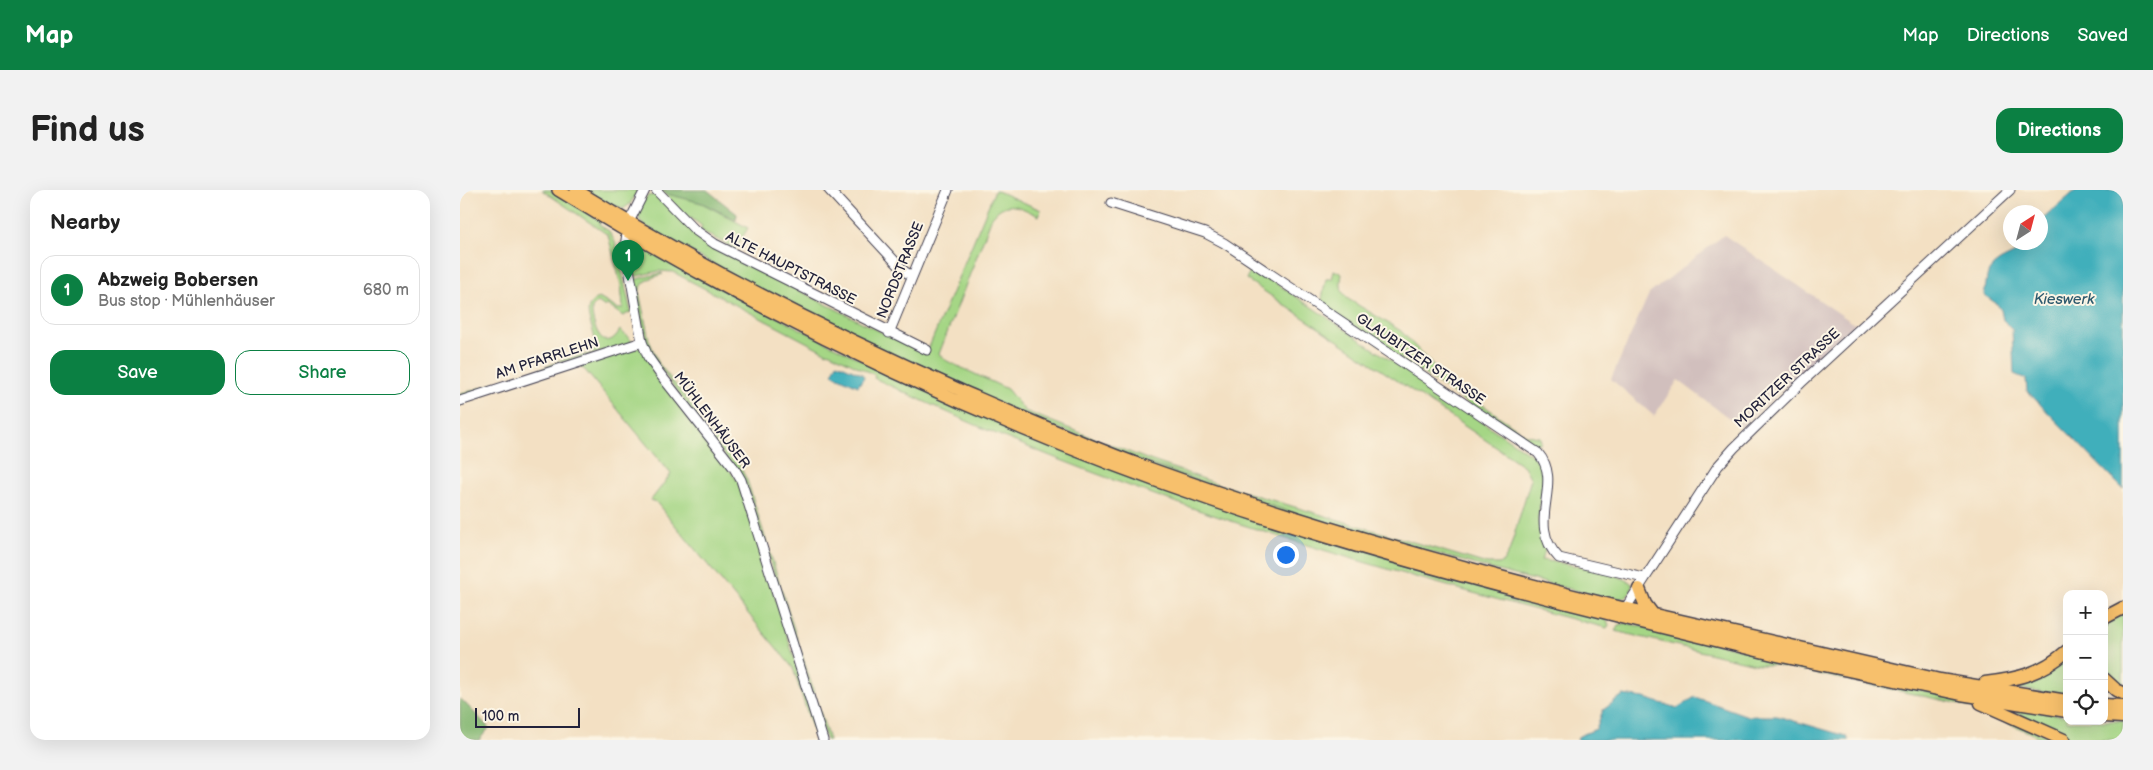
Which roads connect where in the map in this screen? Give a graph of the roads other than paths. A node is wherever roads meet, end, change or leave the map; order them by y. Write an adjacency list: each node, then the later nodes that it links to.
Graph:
1 (558, 190): 9 (main road)
2 (576, 190): 9 (main road)
3 (645, 190): 9 (street)
4 (656, 190): 11 (street, ALTE HAUPTSTRASSE)
5 (829, 190): 10 (street)
6 (948, 190): 10 (street, NORDSTRASSE)
7 (2010, 190): 15 (street, MORITZER STRASSE)
8 (1111, 203): 15 (street, GLAUBITZER STRASSE)
9 (627, 226): 12 (street, MÜHLENHÄUSER); 17 (main road)
10 (912, 276): 11 (street, NORDSTRASSE)
11 (889, 333): 13 (street, ALTE HAUPTSTRASSE)
12 (642, 342): 14 (street, AM PFARRLEHN); 31 (street, MÜHLENHÄUSER)
13 (927, 350)
14 (460, 401)
15 (1641, 584): 17 (street, MORITZER STRASSE); 18 (highway)
16 (2123, 608): 19 (highway)
17 (1623, 613): 18 (highway); 24 (highway)
18 (1654, 616): 22 (highway)
19 (2108, 618)
20 (2063, 654): 22 (highway)
21 (2106, 680): 23 (highway)
22 (1970, 685): 25 (highway)
23 (2123, 693)
24 (1961, 694): 28 (highway); 32 (highway)
25 (2063, 700)
26 (2108, 705): 27 (highway)
27 (2123, 706)
28 (2063, 710)
29 (2108, 716): 30 (highway)
30 (2123, 717)
31 (823, 740)
32 (2064, 740)

